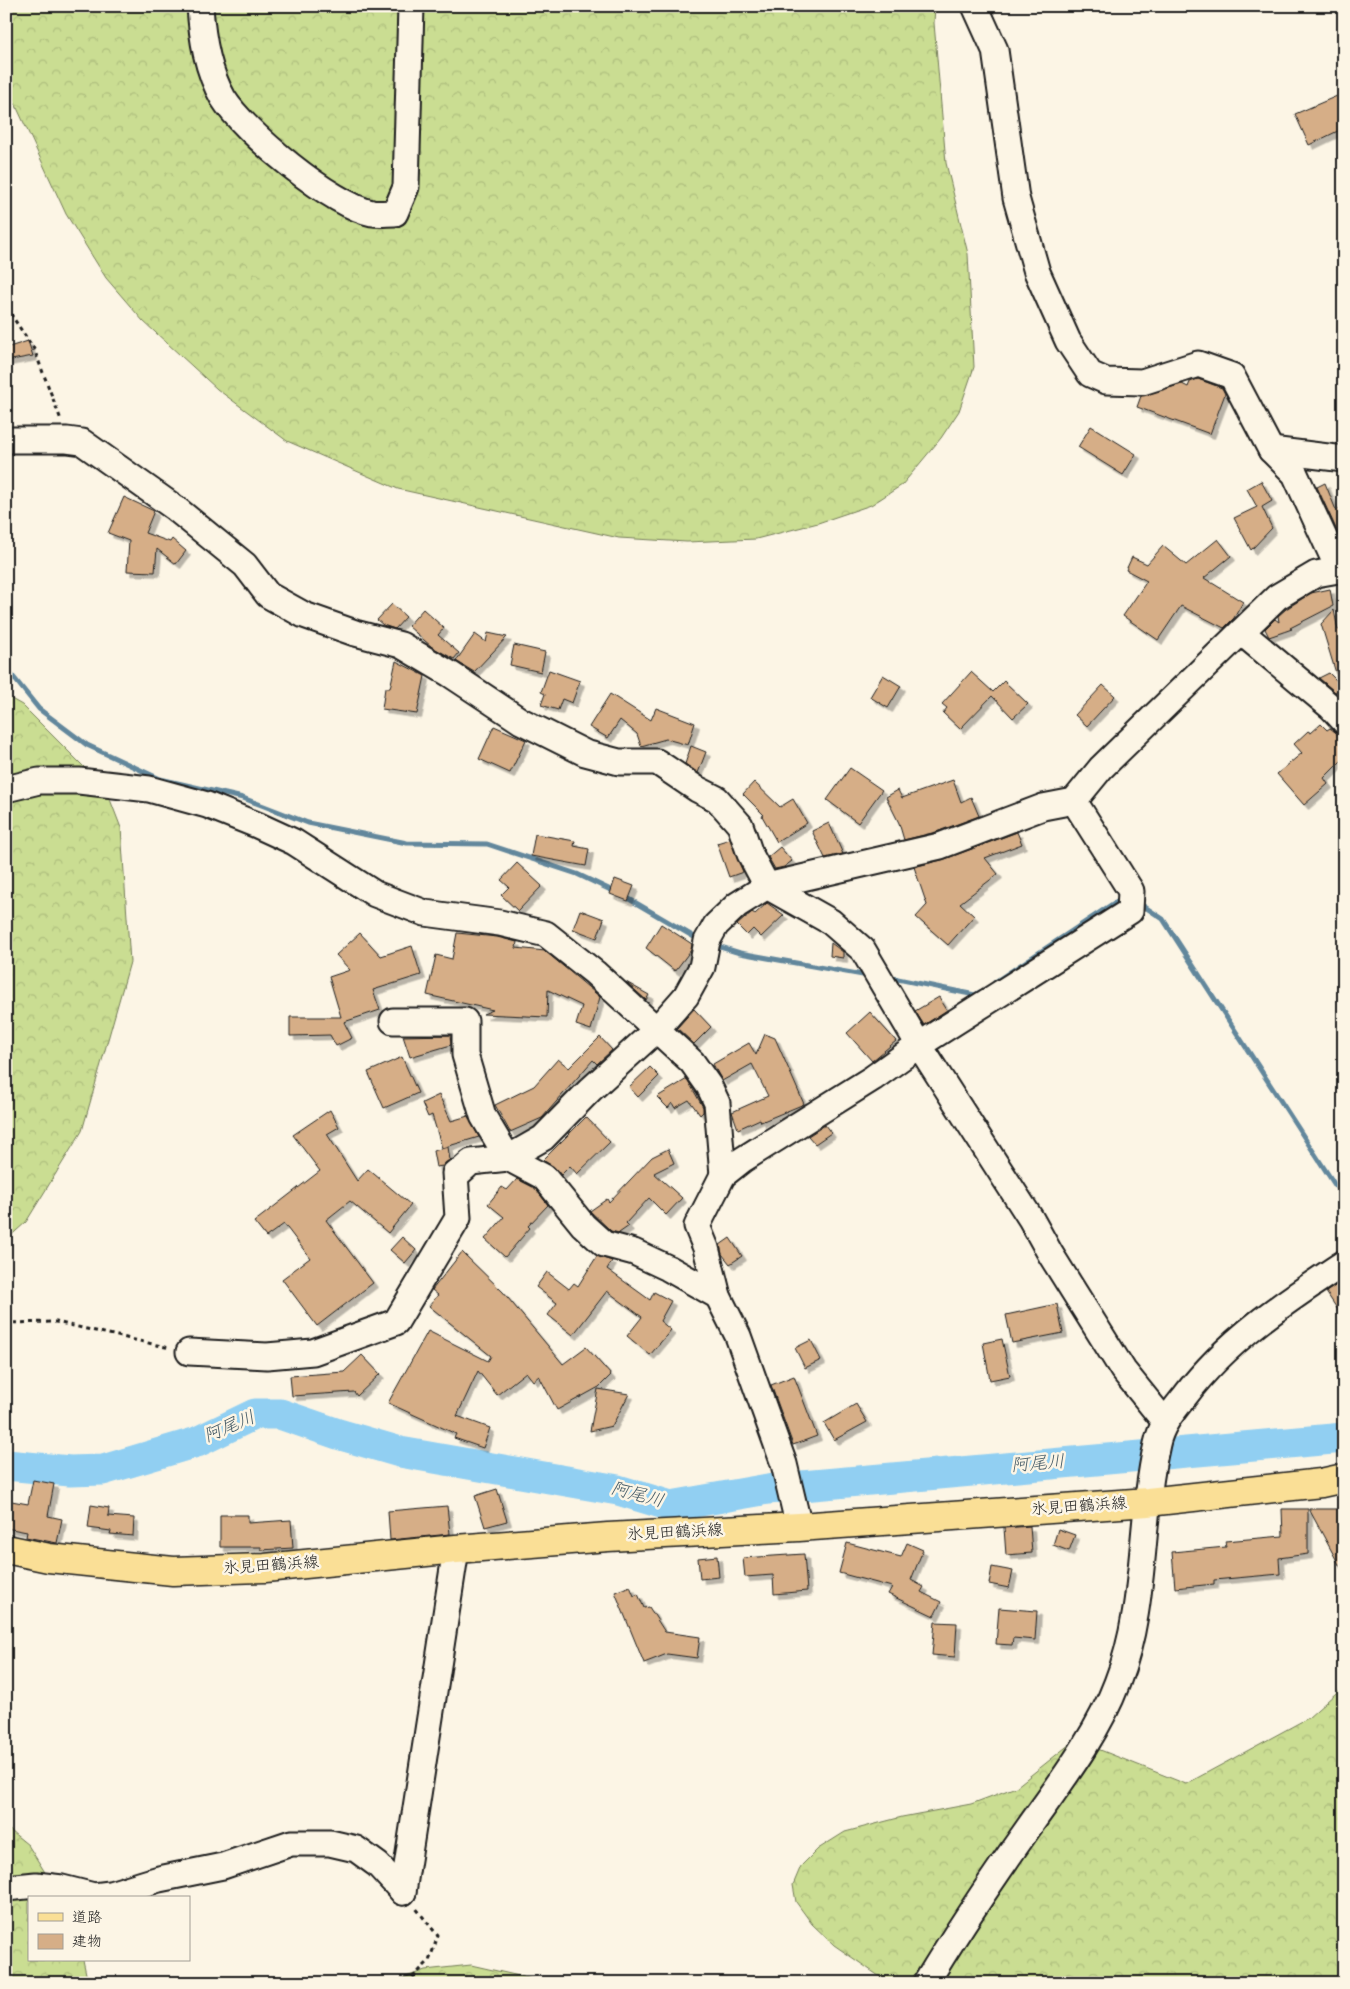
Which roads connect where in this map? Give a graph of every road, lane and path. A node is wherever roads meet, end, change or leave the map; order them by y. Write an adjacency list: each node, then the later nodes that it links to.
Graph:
1 (200, 6): 2 (street)
2 (411, 6)
3 (975, 6): 7 (street)
4 (6, 307): 6 (path)
5 (6, 440): 6 (street)
6 (67, 440): 14 (street)
7 (1271, 450): 8 (street); 9 (street)
8 (1344, 460)
9 (1342, 570): 10 (street)
10 (1241, 632): 11 (street); 13 (street)
11 (1344, 721)
12 (6, 789): 16 (street)
13 (1074, 801): 14 (street); 17 (street)
14 (767, 886): 16 (street); 17 (street)
15 (392, 1021): 18 (street)
16 (656, 1030): 18 (street); 19 (street)
17 (919, 1045): 19 (street); 24 (street)
18 (508, 1158): 21 (street); 23 (street)
19 (723, 1175): 21 (street)
20 (1344, 1263): 24 (street)
21 (718, 1296): 27 (street)
22 (6, 1322): 23 (path)
23 (189, 1352)
24 (1161, 1433): 26 (street)
25 (1344, 1478): 26 (main road, 氷見田鶴浜線)
26 (1150, 1491): 27 (main road, 氷見田鶴浜線); 33 (street)
27 (796, 1517): 28 (main road, 氷見田鶴浜線)
28 (456, 1548): 29 (main road, 氷見田鶴浜線); 31 (street)
29 (6, 1549)
30 (6, 1888): 31 (street)
31 (403, 1892): 32 (path)
32 (407, 1983)
33 (926, 1983)

